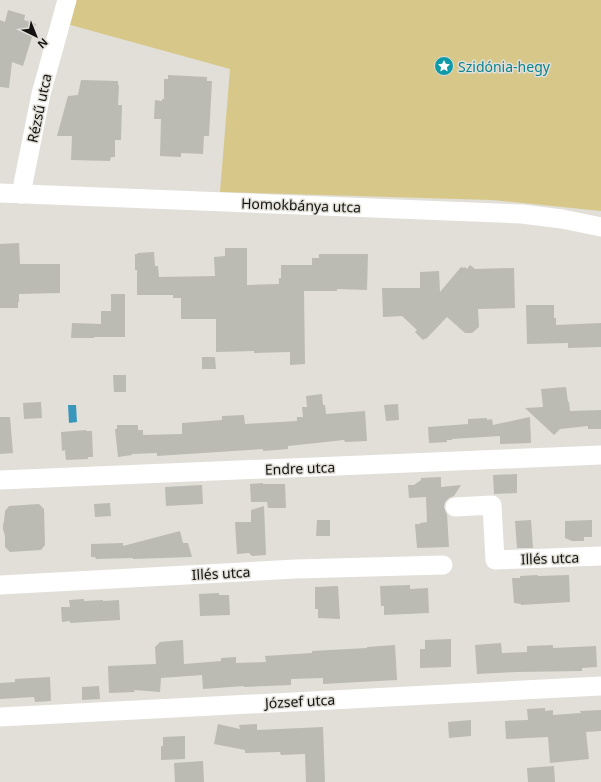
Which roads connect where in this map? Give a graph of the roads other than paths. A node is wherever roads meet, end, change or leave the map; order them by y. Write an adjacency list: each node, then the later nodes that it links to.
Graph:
1 (67, 0): 3 (street, Rézsű utca)
2 (0, 193): 3 (street, Homokbánya utca)
3 (21, 194): 4 (street, Homokbánya utca)
4 (601, 227)
5 (601, 455): 6 (street, Endre utca)
6 (0, 480)
7 (455, 507): 8 (street, Illés utca)
8 (601, 556)
9 (443, 565): 10 (street, Illés utca)
10 (0, 585)
11 (601, 686): 12 (street, József utca)
12 (0, 717)

